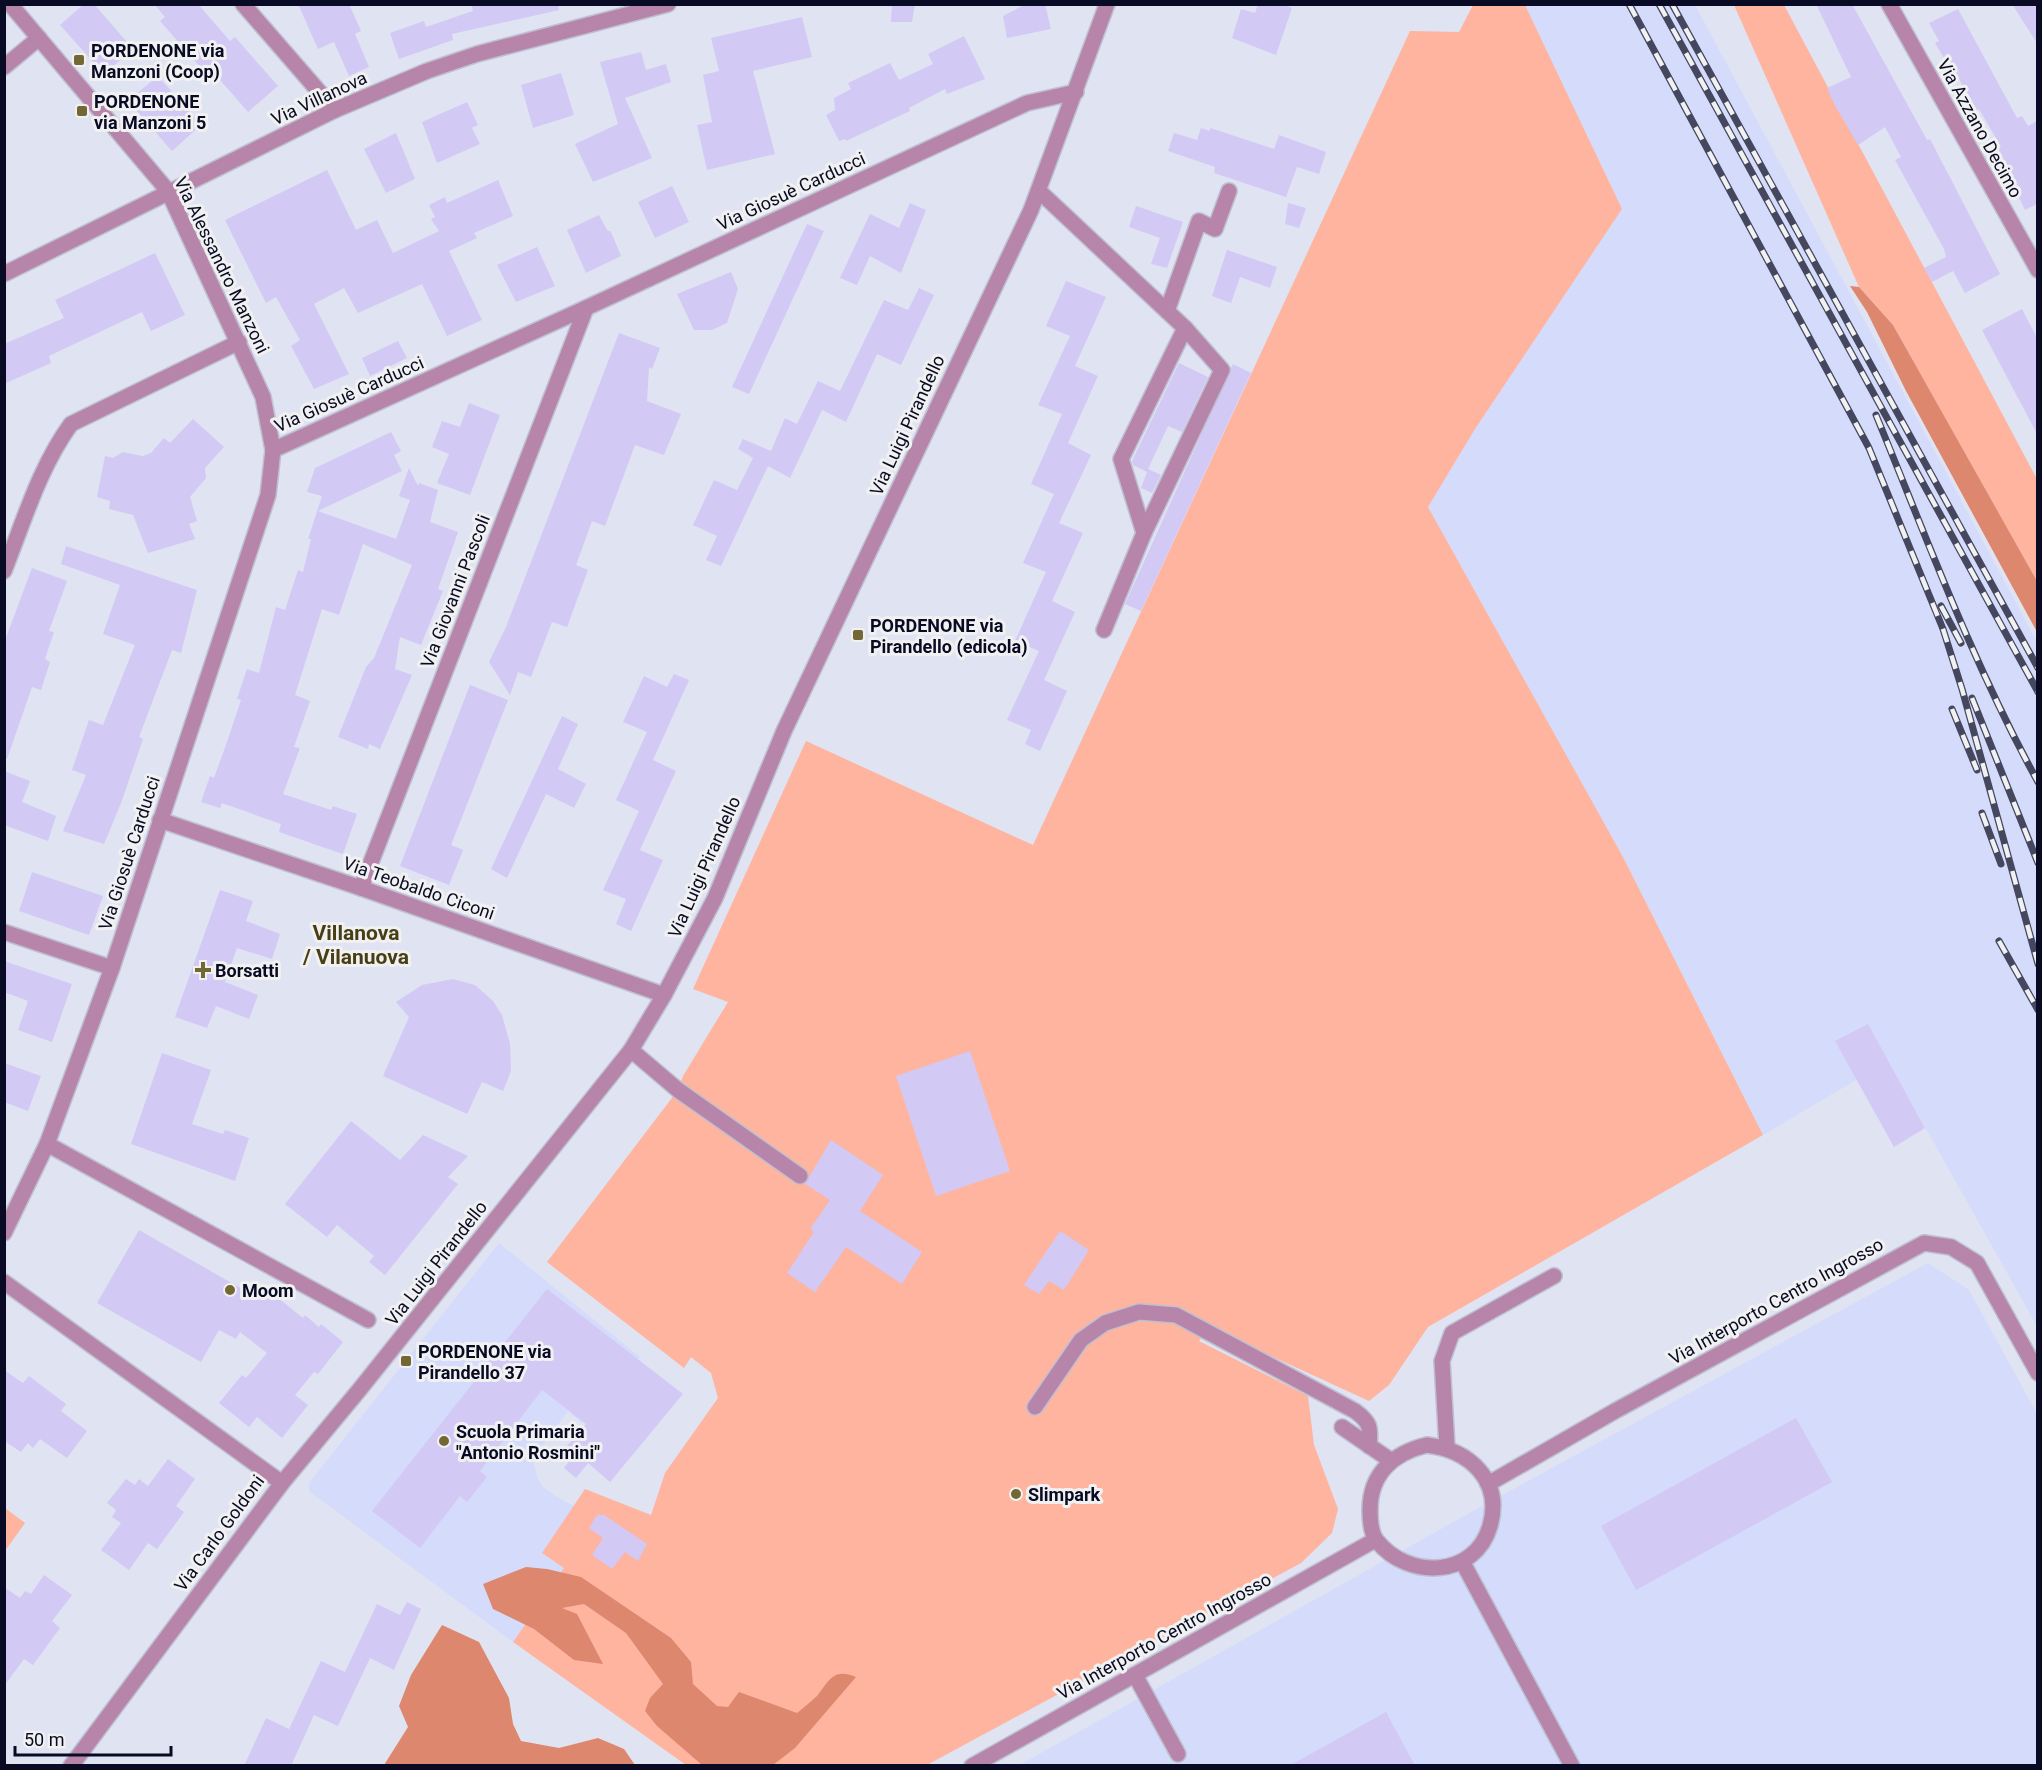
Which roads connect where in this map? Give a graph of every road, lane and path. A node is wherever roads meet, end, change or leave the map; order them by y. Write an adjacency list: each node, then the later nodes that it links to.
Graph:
1 (10, 4): 7 (street, Via Alessandro Manzoni)
2 (668, 4): 11 (street, Via Villanova)
3 (1097, 4): 8 (street, Via Luigi Pirandello)
4 (1107, 4): 8 (street, Via Luigi Pirandello)
5 (1889, 4): 15 (street, Via Azzano Decimo)
6 (244, 5): 11 (street)
7 (39, 38): 9 (street); 12 (street, Via Alessandro Manzoni)
8 (1091, 45): 10 (street, Via Luigi Pirandello)
9 (4, 67)
10 (1076, 92): 13 (street, Via Luigi Pirandello); 17 (street, Via Giosuè Carducci)
11 (335, 110): 12 (street, Via Villanova)
12 (168, 191): 16 (street, Via Villanova); 20 (street, Via Alessandro Manzoni)
13 (1039, 191): 18 (street); 29 (street, Via Luigi Pirandello)
14 (1229, 191): 18 (street)
15 (2037, 270)
16 (4, 274)
17 (586, 308): 21 (street, Via Giosuè Carducci); 26 (street, Via Giovanni Pascoli)
18 (1167, 312): 19 (street)
19 (1185, 328): 22 (street); 22 (street)
20 (239, 342): 21 (street, Via Alessandro Manzoni); 23 (street)
21 (273, 450): 25 (street, Via Giosuè Carducci)
22 (1144, 533): 24 (street)
23 (4, 572)
24 (1104, 630)
25 (160, 820): 26 (street, Via Teobaldo Ciconi); 28 (street, Via Giosuè Carducci)
26 (361, 888): 29 (street, Via Teobaldo Ciconi)
27 (4, 932): 28 (street)
28 (112, 968): 31 (street, Via Giosuè Carducci)
29 (664, 995): 30 (street, Via Luigi Pirandello)
30 (631, 1050): 32 (street); 43 (street, Via Luigi Pirandello)
31 (47, 1144): 33 (street, Via Giosuè Carducci); 36 (street)
32 (800, 1176)
33 (4, 1233)
34 (1554, 1276): 41 (street)
35 (4, 1282): 43 (street, Via Carlo Goldoni)
36 (368, 1320)
37 (2037, 1373): 44 (street, Via Interporto Centro Ingrosso)
38 (1035, 1407): 40 (street)
39 (1342, 1426): 40 (street)
40 (1369, 1446): 42 (street)
41 (1447, 1447): 42 (street); 44 (street)
42 (1390, 1460): 45 (street)
43 (282, 1483): 49 (street, Via Carlo Goldoni)
44 (1488, 1484): 46 (street)
45 (1375, 1540): 46 (street); 47 (street, Via Interporto Centro Ingrosso)
46 (1463, 1563): 51 (street)
47 (1135, 1675): 48 (street); 50 (street, Via Interporto Centro Ingrosso)
48 (1178, 1754)
49 (71, 1766)
50 (972, 1766)
51 (1572, 1766)

